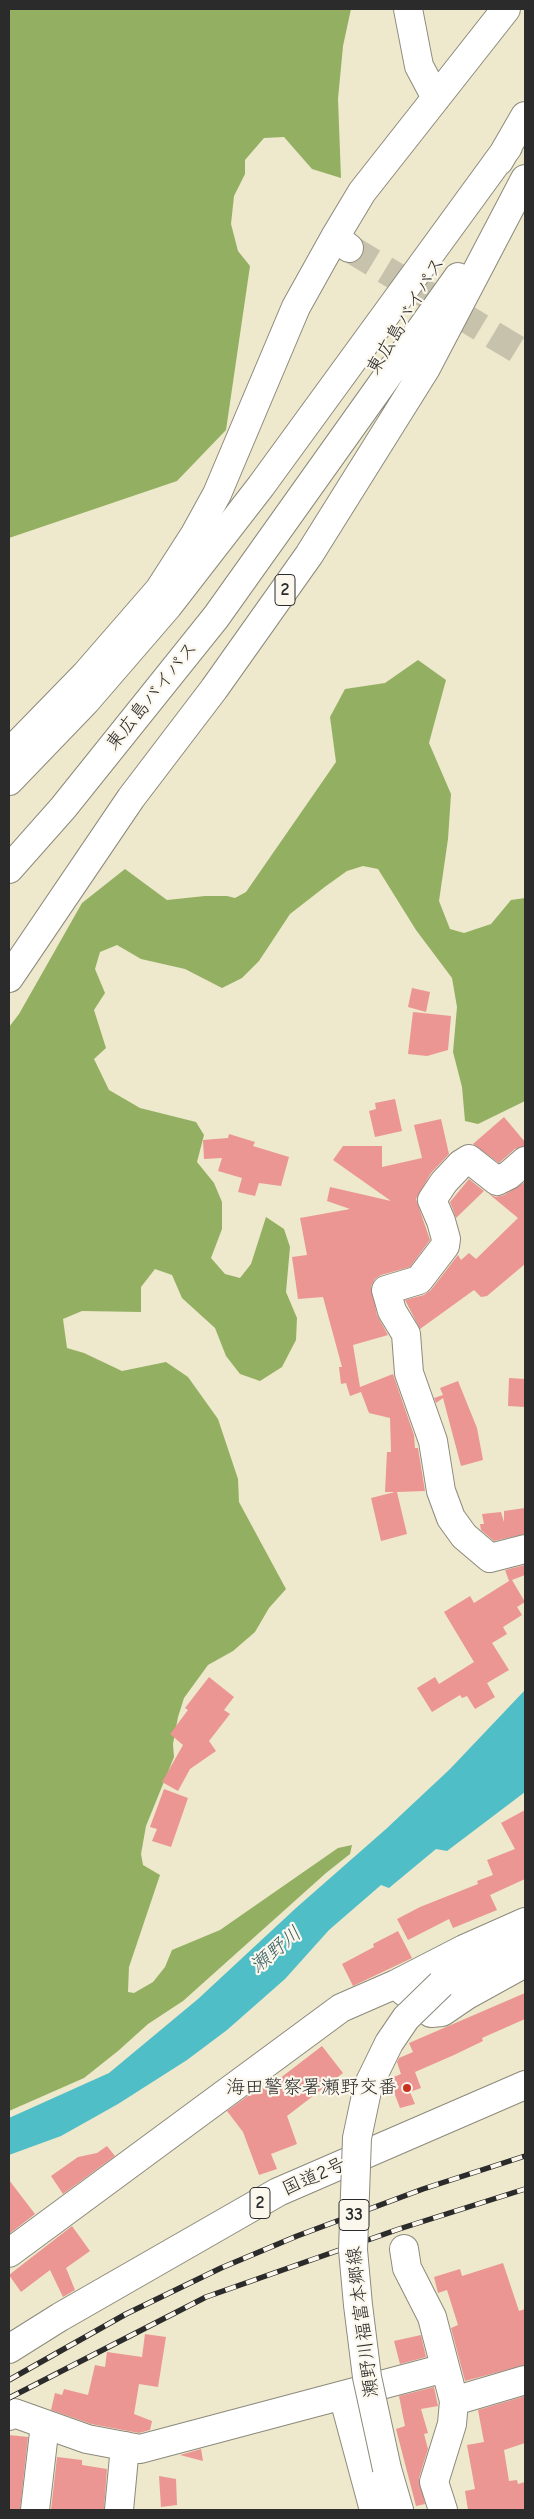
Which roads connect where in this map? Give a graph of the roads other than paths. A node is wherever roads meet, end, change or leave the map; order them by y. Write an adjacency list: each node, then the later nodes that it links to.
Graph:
1 (408, 9): 3 (main road)
2 (506, 9): 3 (main road)
3 (436, 98): 9 (main road)
4 (525, 116): 5 (main road, 東広島バイパス / 2)
5 (508, 147): 8 (main road, 東広島バイパス / 2); 10 (main road, 2)
6 (525, 175): 8 (main road, 東広島バイパス / 2)
7 (525, 179): 12 (main road, 2)
8 (287, 517): 11 (main road, 東広島バイパス / 2)
9 (9, 753)
10 (9, 781)
11 (9, 869)
12 (9, 978)
13 (525, 1161): 14 (main road)
14 (525, 1549)
15 (525, 1922): 18 (main road)
16 (525, 1937): 33 (main road, 瀬野川福富本郷線 / 33, bridge)
17 (525, 1963): 18 (main road)
18 (396, 1984): 21 (main road)
19 (525, 2085): 22 (main road, 国道2号 / 2)
20 (404, 2249): 23 (main road)
21 (9, 2253)
22 (9, 2349)
23 (445, 2368): 25 (main road); 26 (main road)
24 (525, 2380): 26 (main road)
25 (343, 2395): 29 (main road); 32 (main road)
26 (454, 2401): 34 (main road)
27 (9, 2416): 28 (main road)
28 (45, 2424): 29 (main road); 30 (main road)
29 (125, 2446): 31 (main road)
30 (35, 2510)
31 (119, 2510)
32 (374, 2510)
33 (399, 2510)
34 (443, 2510)

